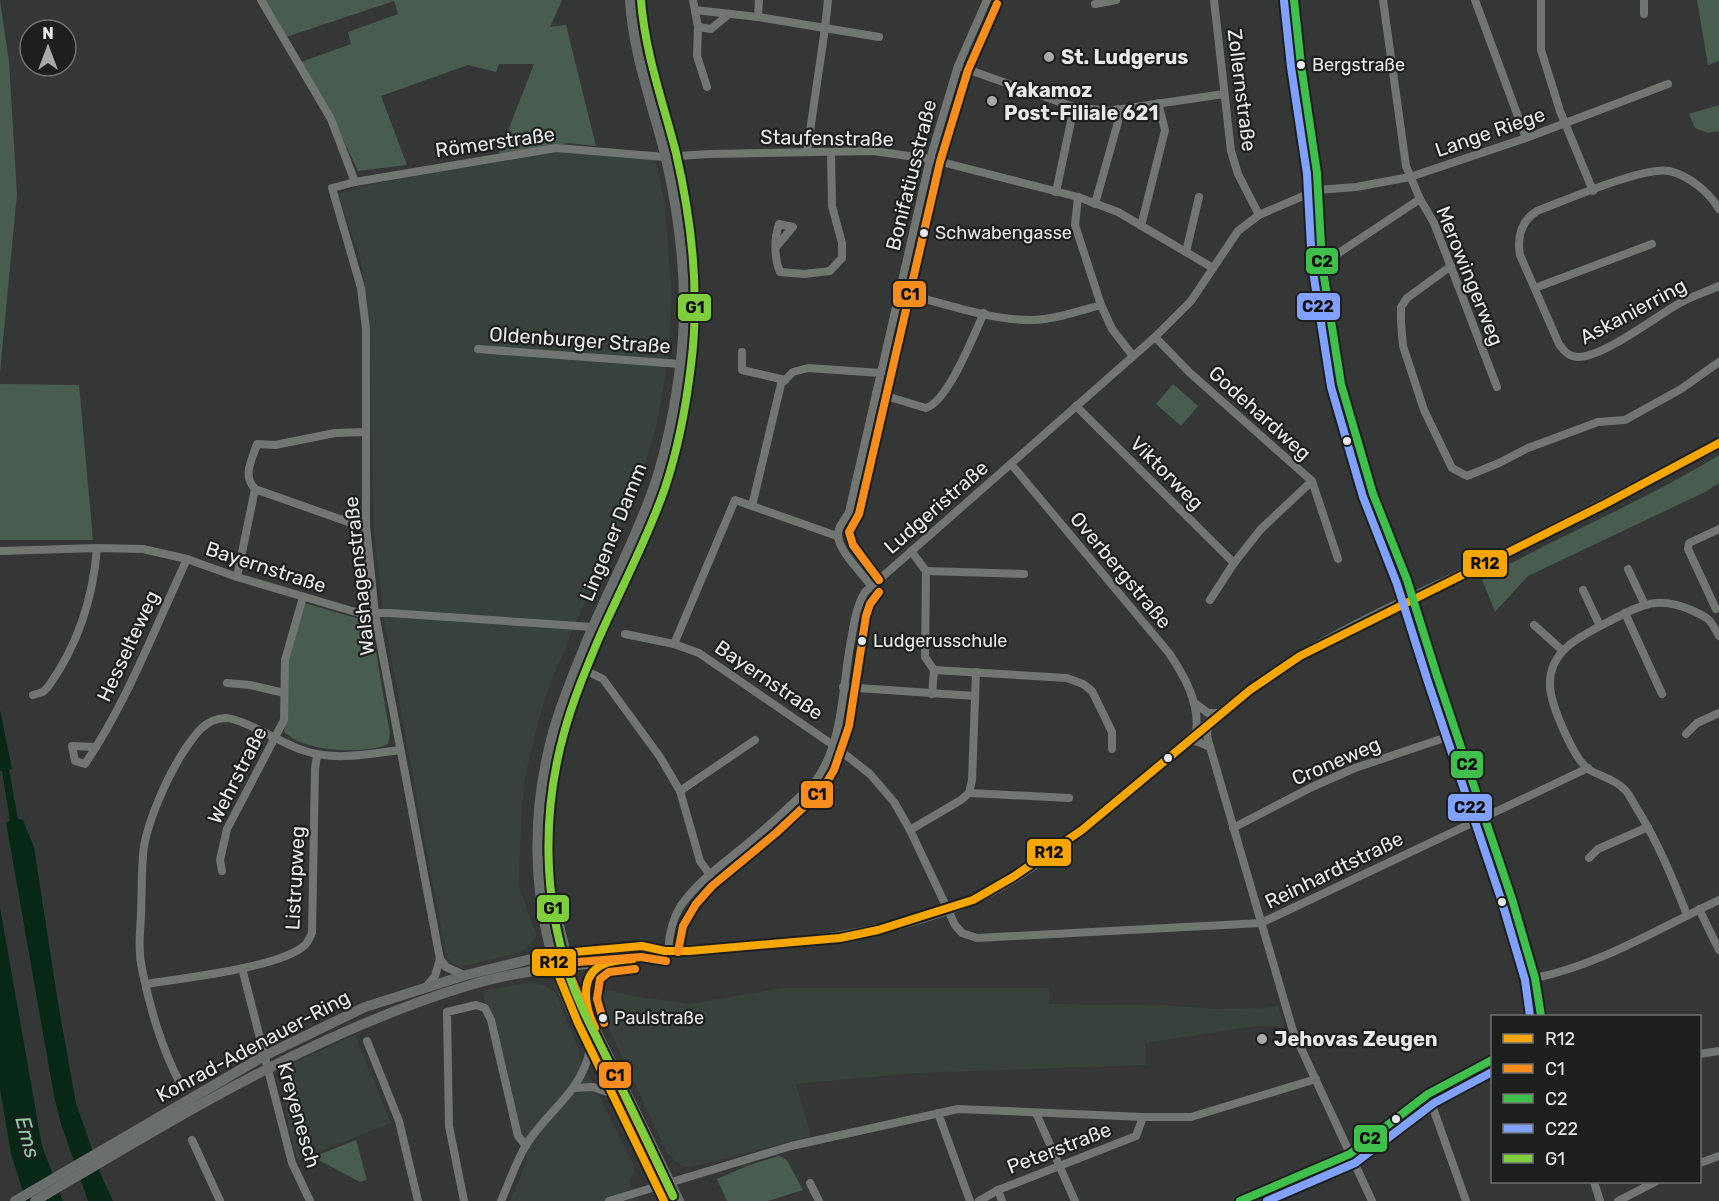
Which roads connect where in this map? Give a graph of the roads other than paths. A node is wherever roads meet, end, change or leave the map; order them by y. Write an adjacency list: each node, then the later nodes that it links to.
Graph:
1 (261, 0): 37 (street)
2 (630, 0): 34 (main road, Lingener Damm)
3 (693, 0): 16 (street)
4 (759, 0): 19 (street)
5 (828, 0): 21 (street)
6 (987, 0): 23 (street, Bonifatiusstraße)
7 (1116, 0): 15 (street)
8 (1214, 0): 26 (street, Zollernstraße)
9 (1294, 0): 39 (street)
10 (1393, 0): 14 (street)
11 (1475, 0): 31 (street)
12 (1541, 0): 30 (street)
13 (1644, 0): 18 (street)
14 (1383, 2): 36 (street, Merowingerweg)
15 (1095, 4)
16 (695, 10): 17 (street); 20 (street)
17 (729, 14): 19 (street); 20 (street)
18 (1644, 14)
19 (758, 17): 21 (street)
20 (698, 27): 25 (street)
21 (825, 28): 22 (street); 32 (street)
22 (879, 37)
23 (958, 66): 28 (street); 35 (street, Bonifatiusstraße)
24 (1668, 84): 30 (street, Lange Riege)
25 (707, 87)
26 (1224, 94): 27 (street); 47 (street, Zollernstraße)
27 (1158, 103): 29 (street); 48 (street)
28 (1074, 107): 29 (street); 41 (street)
29 (1117, 109): 45 (street)
30 (1566, 124): 31 (street, Lange Riege); 40 (street)
31 (1526, 138): 36 (street, Lange Riege)
32 (807, 152): 33 (street, Staufenstraße); 34 (street, Staufenstraße)
33 (831, 152): 35 (street, Staufenstraße); 50 (street)
34 (665, 157): 37 (street, Römerstraße); 65 (main road, Lingener Damm)
35 (930, 159): 41 (street, Staufenstraße); 57 (street, Bonifatiusstraße)
36 (1410, 177): 39 (street, Lange Riege); 44 (street, Merowingerweg)
37 (355, 182): 38 (street, Römerstraße)
38 (332, 188): 71 (street, Walshagenstraße)
39 (1317, 190): 47 (street, Ludgeristraße); 52 (street)
40 (1593, 191): 46 (street, Askanierring); 56 (street, Askanierring)
41 (1056, 192): 43 (street, Staufenstraße)
42 (1199, 196): 51 (street)
43 (1078, 197): 45 (street, Staufenstraße); 58 (street)
44 (1420, 199): 52 (street); 53 (street, Merowingerweg)
45 (1095, 204): 48 (street, Staufenstraße)
46 (1719, 209)
47 (1258, 215): 54 (street, Ludgeristraße)
48 (1141, 226): 51 (street, Staufenstraße)
49 (1652, 244): 56 (street)
50 (776, 247)
51 (1186, 252): 54 (street, Staufenstraße)
52 (1322, 264): 93 (street)
53 (1451, 266): 64 (street); 68 (street, Merowingerweg)
54 (1213, 268): 60 (street, Ludgeristraße)
55 (1719, 286): 56 (street, Askanierring)
56 (1535, 288)
57 (899, 292): 59 (street); 66 (street, Bonifatiusstraße)
58 (1101, 305): 59 (street); 63 (street)
59 (984, 313): 69 (street)
60 (1155, 337): 63 (street, Ludgeristraße); 74 (street, Godehardweg)
61 (478, 350): 65 (street, Oldenburger Straße)
62 (742, 352): 67 (street)
63 (1132, 356): 70 (street, Ludgeristraße)
64 (1719, 362)
65 (680, 364): 102 (main road, Lingener Damm)
66 (881, 373): 67 (street); 69 (street, Bonifatiusstraße)
67 (785, 380): 76 (street)
68 (1497, 387)
69 (876, 393): 79 (street, Bonifatiusstraße)
70 (1076, 406): 73 (street, Ludgeristraße); 85 (street, Viktorweg)
71 (366, 432): 75 (street); 77 (street, Walshagenstraße)
72 (1719, 443): 93 (main road, Konrad-Adenauer-Ring)
73 (1011, 464): 82 (street, Ludgeristraße); 117 (street, Overbergstraße)
74 (1311, 481): 84 (street, Godehardweg); 85 (street)
75 (255, 489): 77 (street); 89 (street)
76 (752, 506): 79 (street); 105 (street)
77 (366, 526): 97 (street, Walshagenstraße)
78 (1719, 529): 96 (street)
79 (837, 536): 90 (street)
80 (97, 548): 81 (street, Bayernstraße); 83 (street, Bayernstraße); 115 (street)
81 (1, 551)
82 (911, 551): 87 (street); 90 (street, Ludgeristraße)
83 (187, 559): 89 (street, Bayernstraße); 127 (street, Hesselteweg)
84 (1338, 559)
85 (1234, 563): 94 (street)
86 (1628, 569): 95 (street)
87 (926, 571): 88 (street); 108 (street)
88 (1024, 574)
89 (237, 577): 92 (street, Bayernstraße)
90 (871, 586): 111 (street, Ludgeristraße)
91 (1583, 590): 101 (street)
92 (303, 597): 97 (street, Bayernstraße); 112 (street, Wehrstraße)
93 (1412, 598): 118 (main road, Konrad-Adenauer-Ring); 121 (street)
94 (1210, 600)
95 (1645, 605): 98 (street); 99 (street)
96 (1718, 608): 99 (street)
97 (375, 614): 102 (street, Bayernstraße); 130 (street, Walshagenstraße)
98 (1625, 614): 101 (street); 114 (street)
99 (1710, 618): 104 (street)
100 (1534, 625): 106 (street)
101 (1600, 626): 106 (street)
102 (593, 627): 107 (main road, Lingener Damm)
103 (625, 634): 105 (street, Bayernstraße)
104 (1719, 636)
105 (674, 644): 126 (street, Bayernstraße)
106 (1562, 650): 132 (street)
107 (577, 666): 133 (street); 137 (main road, Lingener Damm)
108 (934, 670): 109 (street); 113 (street)
109 (976, 672): 116 (street); 129 (street)
110 (227, 683): 112 (street)
111 (843, 687): 113 (street); 126 (street, Ludgeristraße)
112 (284, 693): 124 (street, Wehrstraße)
113 (932, 694): 116 (street)
114 (1662, 694)
115 (33, 695)
116 (975, 696): 134 (street)
117 (1195, 703): 118 (street); 123 (street, Overbergstraße)
118 (1220, 713): 120 (main road, Konrad-Adenauer-Ring)
119 (1719, 713): 122 (street)
120 (1208, 723): 123 (main road, Konrad-Adenauer-Ring); 128 (street)
121 (1456, 734): 136 (street); 139 (street, Croneweg)
122 (1686, 734)
123 (1192, 737): 128 (street); 145 (main road, Konrad-Adenauer-Ring)
124 (273, 738): 131 (street); 142 (street, Wehrstraße); 160 (street)
125 (755, 740): 133 (street)
126 (833, 745): 140 (street, Bayernstraße); 143 (street, Ludgeristraße)
127 (96, 747)
128 (1210, 747): 139 (street)
129 (1112, 749)
130 (400, 750): 131 (street); 153 (street, Walshagenstraße)
131 (317, 754): 155 (street, Listrupweg)
132 (1588, 768): 136 (street, Reinhardtstraße); 138 (street)
133 (680, 791): 143 (street)
134 (969, 793): 135 (street); 140 (street)
135 (1068, 798)
136 (1485, 816): 148 (street, Reinhardtstraße); 159 (street)
137 (539, 825): 151 (main road, Lingener Damm); 152 (main road, Lingener Damm)
138 (1648, 827): 141 (street); 147 (street)
139 (1233, 828): 148 (street)
140 (910, 830): 145 (street, Bayernstraße)
141 (1589, 858)
142 (222, 871)
143 (710, 875): 149 (street, Ludgeristraße)
144 (1719, 900): 146 (street)
145 (947, 909): 148 (street, Reinhardtstraße); 149 (main road, Konrad-Adenauer-Ring)
146 (1699, 909): 147 (street); 150 (street)
147 (1687, 915): 159 (street)
148 (1261, 923): 171 (street)
149 (667, 951): 151 (main road, Konrad-Adenauer-Ring); 154 (main road, Konrad-Adenauer-Ring)
150 (1719, 951)
151 (565, 952): 152 (main road, Konrad-Adenauer-Ring); 156 (main road, Lingener Damm)
152 (552, 954): 157 (main road, Lingener Damm); 158 (main road, Konrad-Adenauer-Ring)
153 (440, 959): 158 (street); 161 (street)
154 (605, 963): 156 (main road, Konrad-Adenauer-Ring); 163 (main road)
155 (242, 968): 160 (street, Listrupweg); 168 (street, Kreyenesch)
156 (568, 968): 157 (main road, Konrad-Adenauer-Ring); 163 (main road, Lingener Damm)
157 (556, 969): 165 (main road, Lingener Damm); 170 (main road, Konrad-Adenauer-Ring)
158 (466, 975): 161 (main road, Konrad-Adenauer-Ring)
159 (1535, 978): 162 (street)
160 (146, 984): 172 (street)
161 (426, 988): 168 (main road, Konrad-Adenauer-Ring)
162 (1541, 1015)
163 (589, 1017): 186 (main road, Lingener Damm)
164 (367, 1041): 196 (street)
165 (590, 1049): 173 (street); 174 (main road, Lingener Damm)
166 (1719, 1052): 167 (street)
167 (1701, 1054)
168 (264, 1056): 170 (street, Kreyenesch); 181 (main road, Konrad-Adenauer-Ring)
169 (1491, 1061): 175 (street)
170 (267, 1069): 181 (main road, Konrad-Adenauer-Ring); 195 (street, Kreyenesch)
171 (1316, 1079): 178 (street); 182 (street)
172 (179, 1081)
173 (574, 1088): 174 (street); 180 (street)
174 (613, 1094): 190 (main road, Lingener Damm)
175 (1428, 1094): 182 (street); 209 (street)
176 (938, 1113): 177 (street); 186 (street); 203 (street)
177 (1036, 1113): 178 (street); 185 (street)
178 (1143, 1117): 185 (street, Peterstraße)
179 (192, 1140): 194 (street)
180 (526, 1146): 197 (street); 198 (street)
181 (111, 1151): 192 (main road); 193 (main road)
182 (1350, 1154): 207 (street); 208 (street)
183 (1719, 1155): 184 (street)
184 (1701, 1162)
185 (1060, 1167): 191 (street, Peterstraße); 206 (street)
186 (670, 1183): 190 (street); 201 (main road, Lingener Damm)
187 (810, 1183): 202 (street)
188 (1594, 1183): 210 (street)
189 (1653, 1183): 211 (street)
190 (657, 1186): 199 (street); 200 (main road, Lingener Damm)
191 (998, 1190): 204 (street, Peterstraße); 205 (street)
192 (15, 1201)
193 (35, 1201)
194 (220, 1201)
195 (310, 1201)
196 (418, 1201)
197 (465, 1201)
198 (501, 1201)
199 (609, 1201)
200 (664, 1201)
201 (679, 1201)
202 (819, 1201)
203 (970, 1201)
204 (979, 1201)
205 (1002, 1201)
206 (1075, 1201)
207 (1240, 1201)
208 (1372, 1201)
209 (1466, 1201)
210 (1600, 1201)
211 (1618, 1201)

